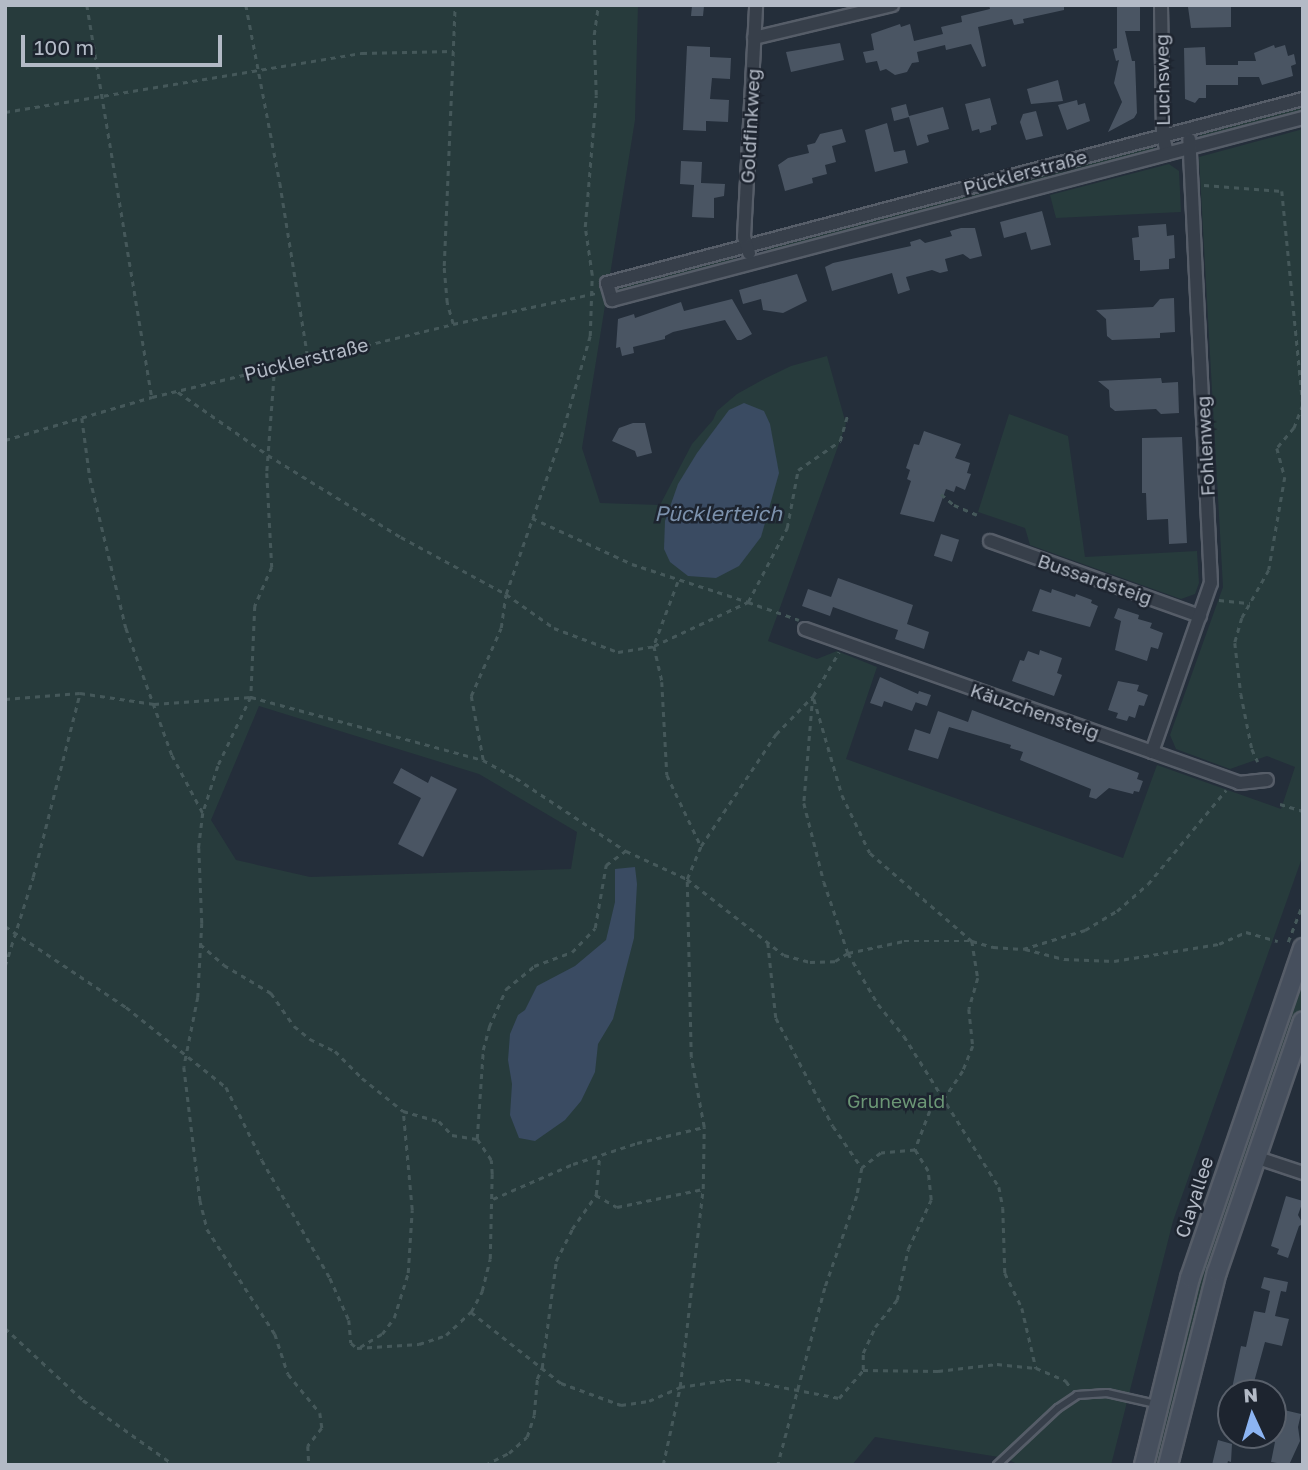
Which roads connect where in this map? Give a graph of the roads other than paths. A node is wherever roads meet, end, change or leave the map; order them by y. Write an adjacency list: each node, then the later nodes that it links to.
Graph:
1 (755, 5): 4 (street, Goldfinkweg)
2 (892, 5): 4 (street)
3 (1161, 5): 8 (street, Luchsweg)
4 (754, 38): 11 (street, Goldfinkweg)
5 (1303, 99): 7 (street, Pücklerstraße)
6 (1303, 118): 9 (street, Pücklerstraße)
7 (1186, 130): 8 (street, Pücklerstraße); 9 (street, Fohlenweg)
8 (1163, 136): 10 (street, Luchsweg); 11 (street, Pücklerstraße)
9 (1191, 148): 10 (street, Pücklerstraße); 14 (street, Fohlenweg)
10 (1167, 154): 12 (street, Pücklerstraße)
11 (747, 246): 12 (street); 12 (street, Pücklerstraße)
12 (751, 263)
13 (990, 541): 14 (street, Bussardsteig)
14 (1200, 616): 16 (street, Fohlenweg)
15 (805, 629): 16 (street, Käuzchensteig)
16 (1152, 752): 17 (street, Käuzchensteig)
17 (1267, 780)
18 (1303, 948): 22 (main road, Clayallee)
19 (1303, 1021): 20 (main road)
20 (1255, 1157): 21 (street); 25 (main road)
21 (1303, 1173)
22 (1158, 1405): 23 (lane); 24 (main road, Clayallee)
23 (997, 1465)
24 (1144, 1465)
25 (1168, 1465)

